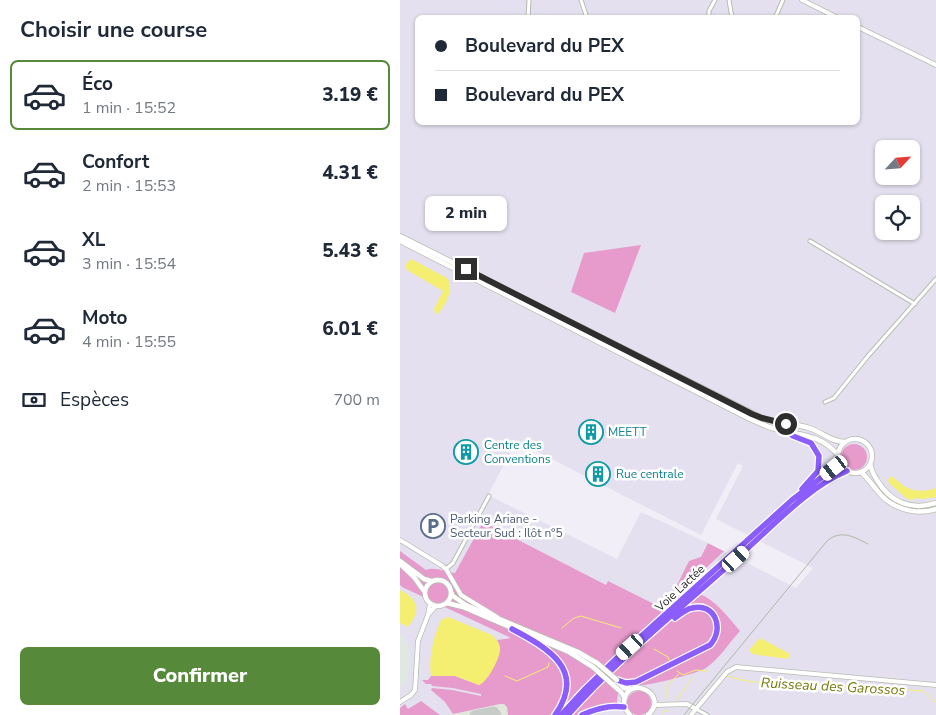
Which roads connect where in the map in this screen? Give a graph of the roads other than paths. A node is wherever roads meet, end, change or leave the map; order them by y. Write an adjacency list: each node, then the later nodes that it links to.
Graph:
1 (529, 0): 7 (street)
2 (581, 0): 8 (street)
3 (715, 0): 9 (street)
4 (729, 0): 10 (street)
5 (783, 0): 11 (street)
6 (802, 0): 12 (street)
7 (528, 15)
8 (586, 15)
9 (709, 15)
10 (732, 15)
11 (776, 15)
12 (832, 15)
13 (860, 28): 14 (street)
14 (936, 65)
15 (400, 236): 22 (main road)
16 (400, 241): 21 (main road)
17 (810, 241): 19 (street)
18 (936, 279): 19 (street)
19 (915, 304): 20 (street)
20 (824, 402)
21 (788, 432): 23 (main road); 30 (highway)
22 (845, 442): 23 (main road); 24 (main road)
23 (838, 457): 25 (main road); 30 (highway, Voie Lactée)
24 (871, 464): 26 (main road); 28 (main road)
25 (847, 471): 26 (main road); 42 (highway, Voie Lactée)
26 (861, 472): 29 (main road)
27 (489, 496): 33 (street)
28 (936, 503)
29 (936, 509)
30 (773, 517): 53 (highway, Voie Lactée)
31 (400, 540): 33 (street)
32 (400, 563): 34 (main road); 35 (main road)
33 (446, 570): 41 (street)
34 (431, 581): 35 (main road); 36 (main road)
35 (424, 591): 38 (main road)
36 (451, 592): 37 (main road); 41 (main road)
37 (447, 603): 39 (main road); 43 (main road)
38 (430, 604): 39 (main road); 40 (street)
39 (436, 607): 40 (street)
40 (428, 615): 48 (street)
41 (497, 617): 44 (main road, bridge)
42 (665, 623): 44 (highway); 54 (highway, Voie Lactée)
43 (512, 629): 44 (main road, bridge); 52 (highway)
44 (615, 682): 46 (main road); 47 (main road)
45 (936, 685): 51 (street)
46 (633, 689): 47 (main road); 49 (main road)
47 (624, 698): 50 (main road)
48 (400, 702)
49 (654, 705): 51 (street); 57 (main road)
50 (624, 708): 55 (highway); 56 (main road)
51 (696, 709): 58 (street); 59 (street)
52 (555, 715)
53 (561, 715)
54 (568, 715)
55 (582, 715)
56 (630, 715)
57 (648, 715)
58 (691, 715)
59 (707, 715)

